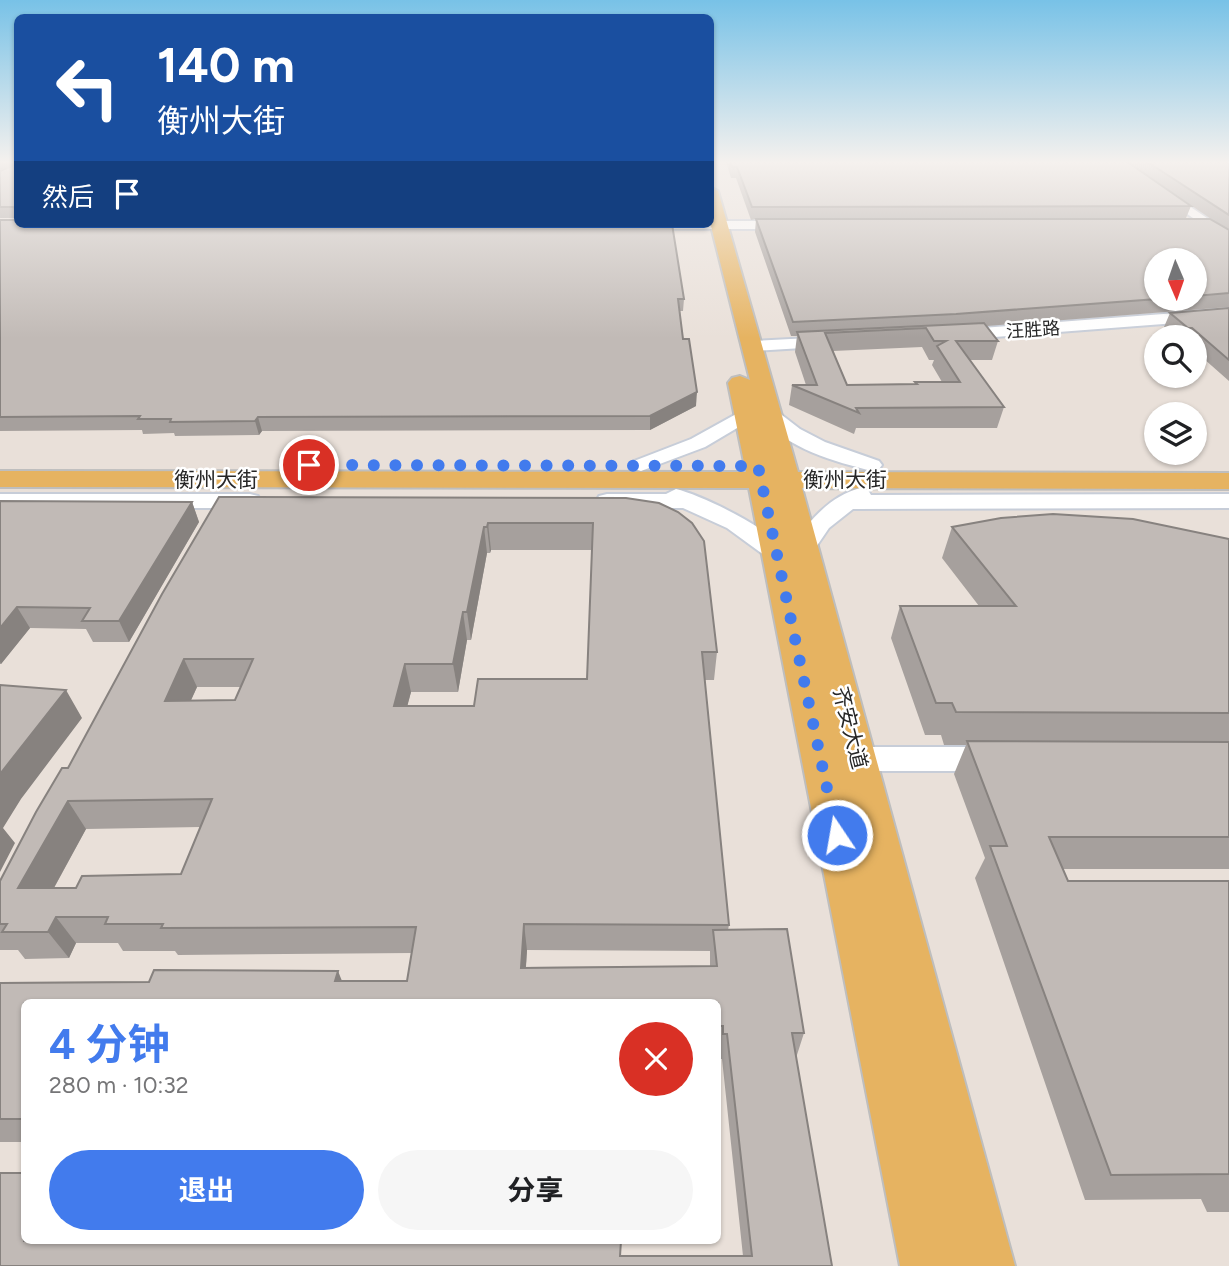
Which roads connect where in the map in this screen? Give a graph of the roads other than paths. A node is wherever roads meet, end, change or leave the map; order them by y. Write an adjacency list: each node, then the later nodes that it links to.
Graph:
1 (752, 220): 3 (street)
2 (1201, 220): 5 (street)
3 (803, 225)
4 (1182, 225): 5 (street)
5 (1208, 225): 8 (street)
6 (713, 228): 13 (main road, 齐安大道)
7 (714, 228): 12 (main road, 齐安大道)
8 (1229, 239)
9 (1229, 314): 10 (street, 汪胜路)
10 (939, 336)
11 (846, 341): 12 (street)
12 (753, 346): 13 (main road, 齐安大道)
13 (759, 415): 15 (street); 17 (street); 18 (main road, 齐安大道)
14 (0, 465): 17 (main road, 衡州大街)
15 (872, 465): 16 (main road, 衡州大街); 18 (main road, 衡州大街)
16 (1229, 466)
17 (631, 473): 18 (main road, 衡州大街); 23 (street); 25 (main road, 衡州大街)
18 (772, 473): 20 (main road, 衡州大街); 27 (main road, 齐安大道)
19 (0, 479): 25 (main road, 衡州大街)
20 (901, 480): 21 (main road, 衡州大街); 26 (street)
21 (1229, 481)
22 (0, 500): 25 (street)
23 (690, 501): 25 (street); 27 (street)
24 (1229, 501): 26 (street)
25 (225, 502)
26 (847, 502): 27 (street)
27 (790, 550): 28 (main road, 齐安大道); 30 (main road, 齐安大道)
28 (858, 759): 29 (street); 31 (main road, 齐安大道)
29 (1023, 759)
30 (929, 1266)
31 (986, 1266)

